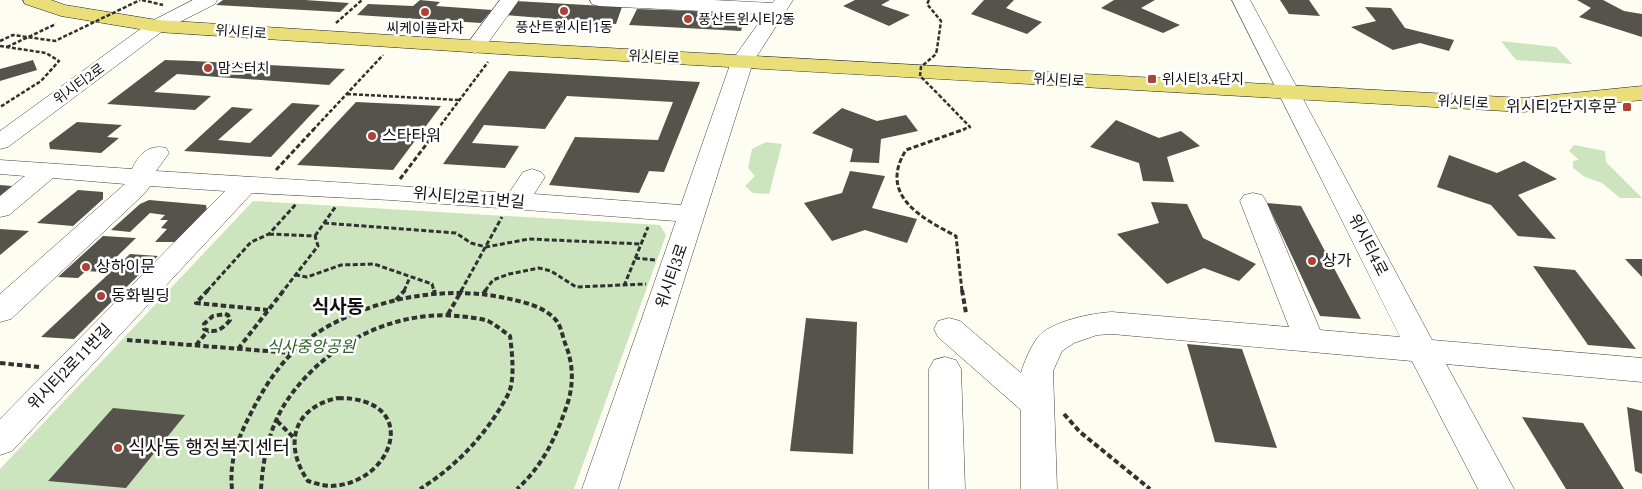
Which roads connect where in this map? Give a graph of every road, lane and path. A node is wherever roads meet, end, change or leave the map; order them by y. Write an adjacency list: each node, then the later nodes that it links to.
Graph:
1 (32, 0): 12 (main road, 위시티로)
2 (141, 0): 10 (path); 13 (path, bridge)
3 (208, 0): 12 (street, 위시티로)
4 (362, 0): 14 (path)
5 (510, 0): 19 (street)
6 (599, 0): 9 (street)
7 (929, 0): 44 (path, bridge)
8 (1241, 0): 21 (street, 위시티4로)
9 (781, 5): 20 (street, 위시티3로)
10 (164, 6)
11 (63, 21): 13 (path)
12 (157, 26): 14 (main road, 위시티로); 26 (street, 위시티2로)
13 (28, 37): 15 (path, bridge); 17 (path)
14 (321, 37): 19 (main road, 위시티로)
15 (0, 41)
16 (0, 46): 17 (path)
17 (6, 47): 25 (path)
18 (386, 52): 23 (path)
19 (483, 53): 20 (main road, 위시티로); 24 (path)
20 (742, 62): 21 (main road, 위시티로); 39 (street, 위시티3로)
21 (1290, 93): 22 (main road, 위시티로); 68 (street, 위시티4로)
22 (1642, 93)
23 (347, 94): 24 (path); 32 (path)
24 (460, 100): 33 (path)
25 (0, 107)
26 (0, 142)
27 (156, 153): 30 (street)
28 (0, 167): 29 (street, 위시티2로11번길)
29 (47, 171): 30 (street, 위시티2로11번길); 38 (street)
30 (142, 177): 32 (street, 위시티2로11번길); 59 (street)
31 (532, 177): 37 (street)
32 (258, 180): 37 (street, 위시티2로11번길); 77 (street, 위시티2로11번길)
33 (396, 183)
34 (301, 199): 42 (path)
35 (341, 201): 41 (path)
36 (1253, 201): 65 (street)
37 (512, 206): 39 (street, 위시티2로11번길); 46 (path)
38 (0, 209)
39 (693, 214): 82 (street, 위시티3로)
40 (651, 219): 45 (path)
41 (324, 223): 43 (path); 46 (path)
42 (269, 234): 43 (path); 57 (path)
43 (315, 236): 49 (path)
44 (956, 236)
45 (641, 244): 46 (path); 47 (path)
46 (486, 246): 53 (path)
47 (635, 258): 48 (path); 52 (path)
48 (662, 260)
49 (295, 274): 50 (path); 58 (path)
50 (410, 277): 54 (path); 56 (path)
51 (654, 283): 52 (path)
52 (624, 286): 55 (path)
53 (460, 292): 54 (path); 55 (path); 61 (path)
54 (435, 294): 56 (path)
55 (484, 294): 81 (path)
56 (396, 301): 69 (path)
57 (233, 307): 58 (path); 60 (path)
58 (268, 310): 67 (path)
59 (0, 311)
60 (225, 314): 63 (path); 63 (path)
61 (448, 314): 75 (path); 80 (path)
62 (949, 330): 74 (street)
63 (208, 331): 66 (path)
64 (122, 340): 66 (path)
65 (1309, 340): 68 (street); 74 (street)
66 (196, 345): 67 (path)
67 (238, 349): 69 (path)
68 (1422, 350): 73 (street); 85 (street, 위시티4로)
69 (292, 352): 78 (path)
70 (0, 364): 71 (path)
71 (45, 367)
72 (945, 369): 83 (street)
73 (1642, 370)
74 (1037, 405): 84 (street)
75 (277, 421): 76 (path); 79 (path)
76 (294, 438): 76 (path)
77 (0, 441)
78 (232, 489)
79 (261, 489)
80 (420, 489)
81 (517, 489)
82 (600, 489)
83 (947, 489)
84 (1039, 489)
85 (1496, 489)

